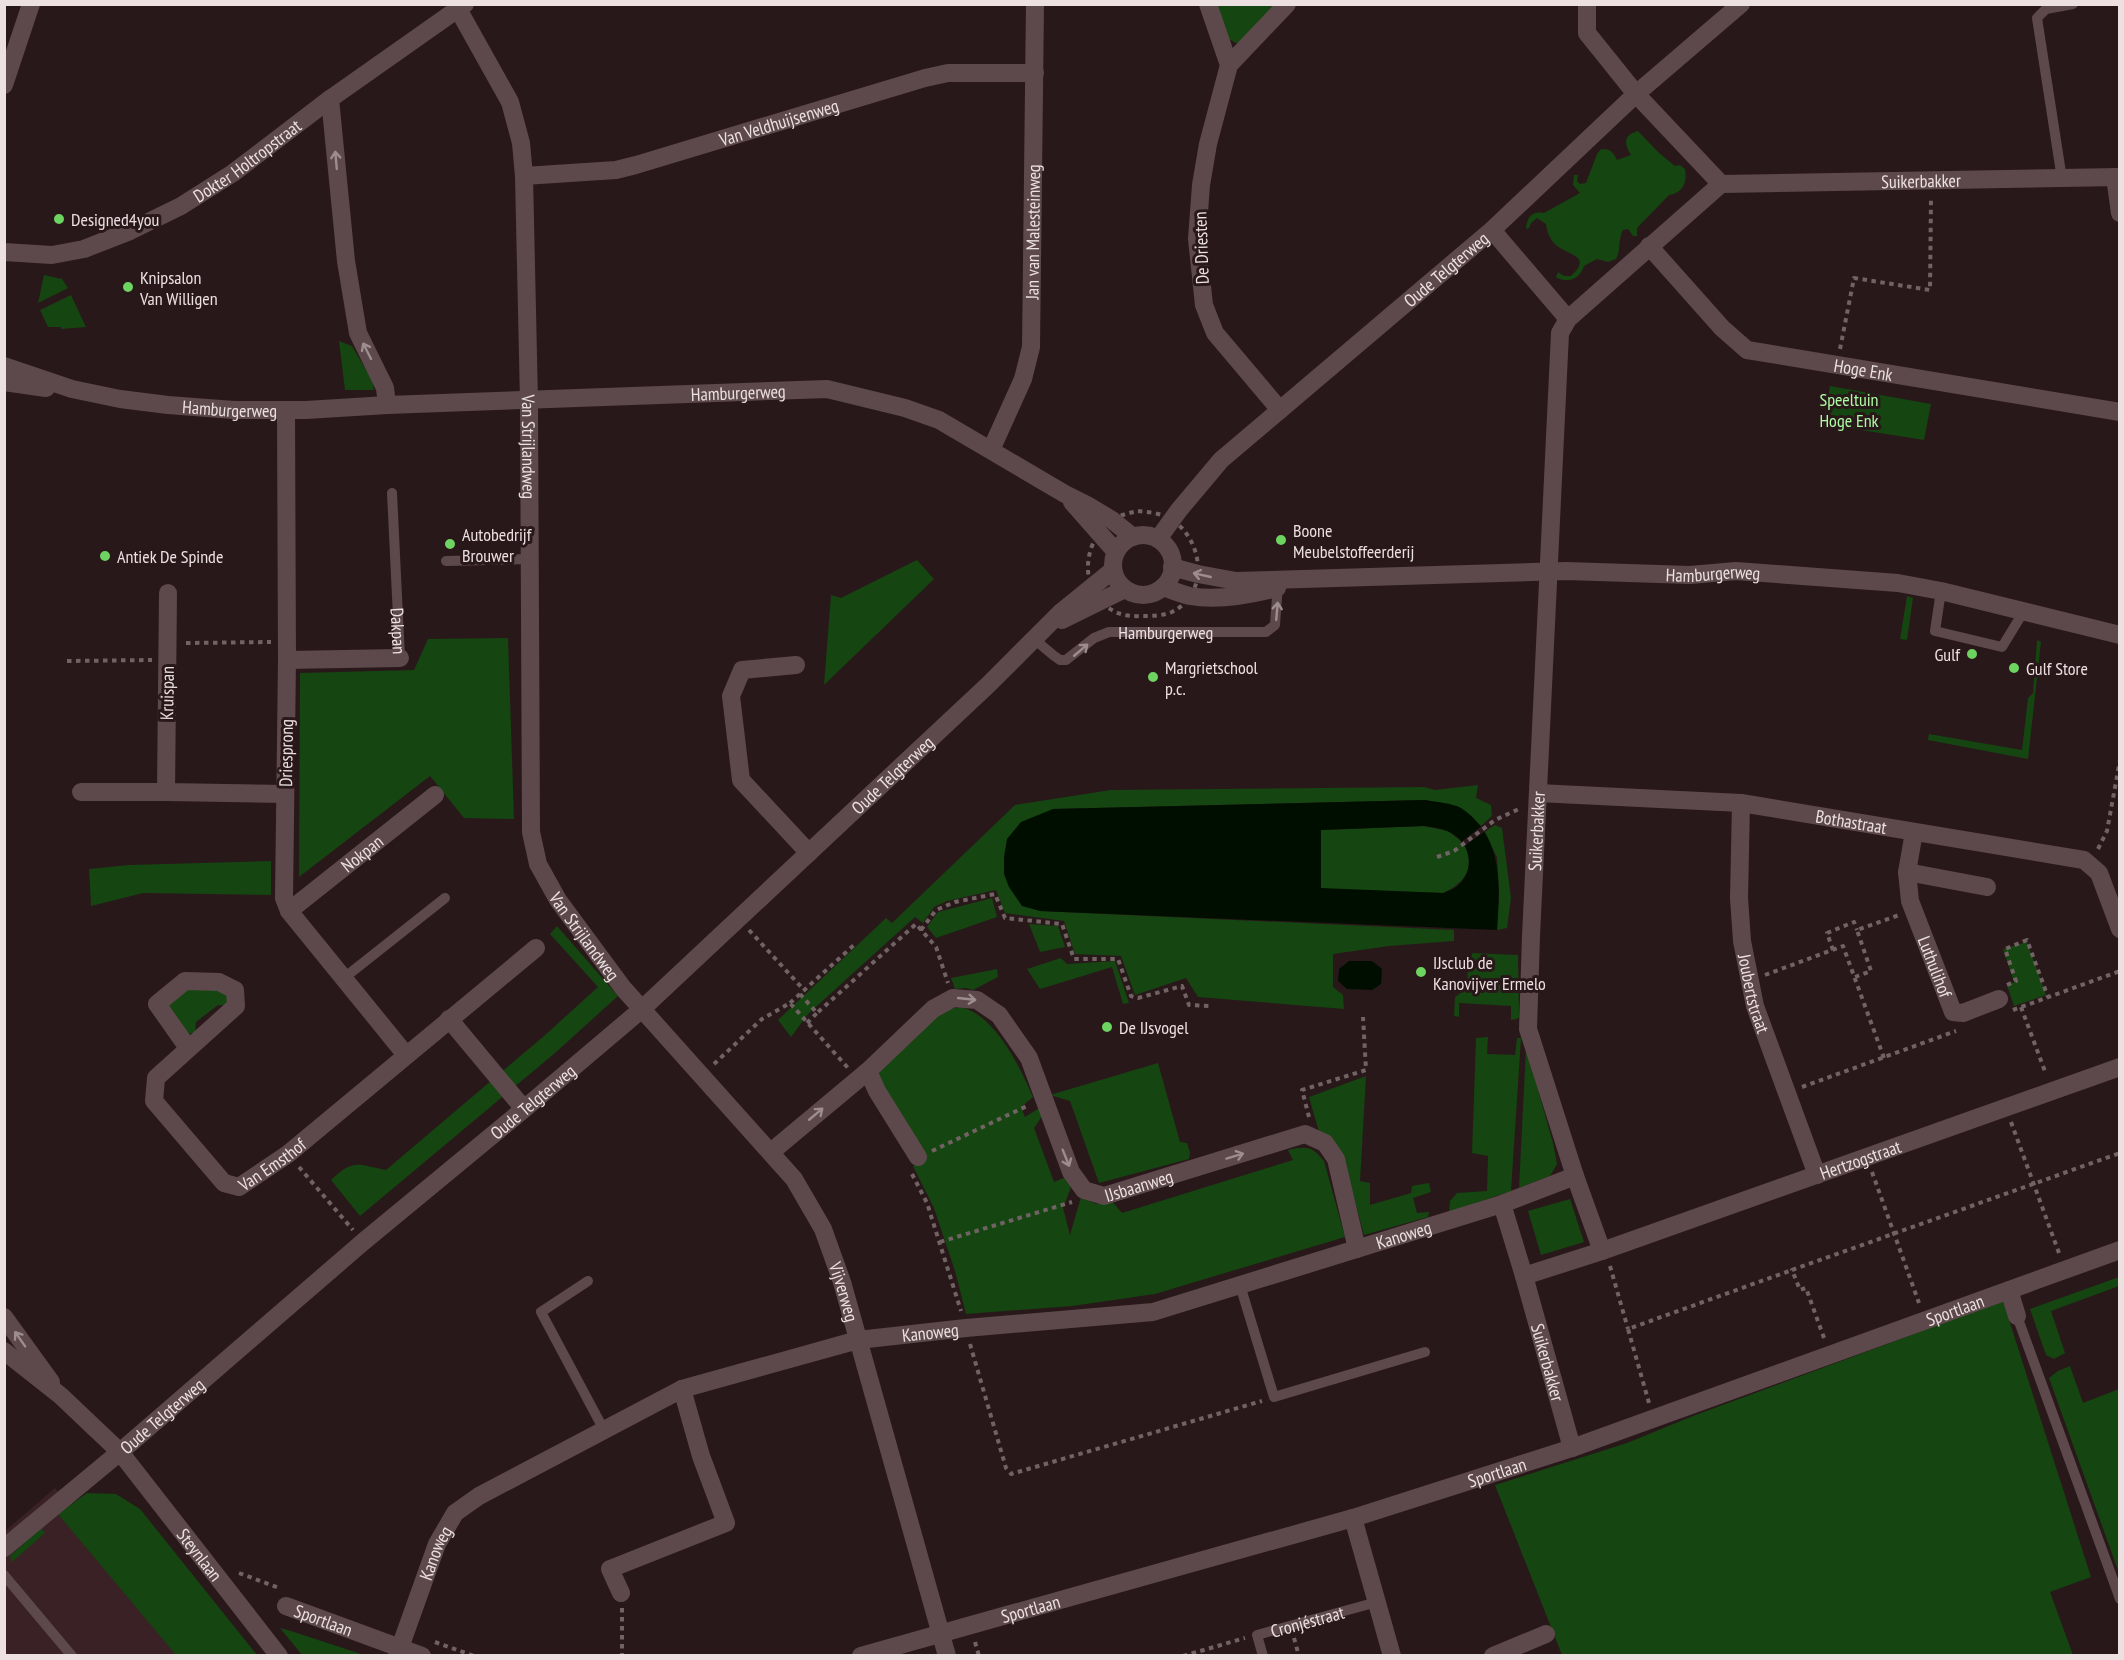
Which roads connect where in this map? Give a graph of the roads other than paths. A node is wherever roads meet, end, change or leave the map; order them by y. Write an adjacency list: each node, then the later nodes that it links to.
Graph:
1 (31, 4): 11 (street)
2 (1035, 4): 10 (street, Jan van Malesteinweg)
3 (1208, 4): 9 (street)
4 (1287, 4): 9 (street, De Driesten)
5 (1587, 4): 12 (street)
6 (1741, 4): 12 (street, Oude Telgterweg)
7 (2073, 4): 16 (lane)
8 (462, 7): 13 (street, Dokter Holtropstraat); 14 (street, Van Strijlandweg)
9 (1229, 65): 29 (street, De Driesten)
10 (1035, 73): 14 (street, Van Veldhuijsenweg); 31 (street, Jan van Malesteinweg)
11 (4, 85)
12 (1636, 94): 17 (street); 19 (street, Oude Telgterweg)
13 (330, 99): 21 (street, Dokter Holtropstraat); 27 (street, one-way to 13)
14 (524, 176): 26 (street, Van Strijlandweg)
15 (2117, 177): 16 (street, Suikerbakker); 18 (street)
16 (2062, 179): 17 (street, Suikerbakker)
17 (1721, 184): 20 (street)
18 (2120, 213)
19 (1492, 230): 22 (street); 29 (street, Oude Telgterweg)
20 (1649, 246): 22 (street); 30 (street, Hoge Enk)
21 (4, 252)
22 (1568, 319): 41 (street, Suikerbakker)
23 (4, 366): 25 (street, Hamburgerweg)
24 (4, 382): 25 (street, Hamburgerweg)
25 (72, 389): 28 (street, Hamburgerweg)
26 (529, 401): 27 (street, Hamburgerweg); 31 (street, Hamburgerweg); 37 (street, Van Strijlandweg)
27 (387, 405): 28 (street, Hamburgerweg)
28 (286, 410): 52 (street, Driesprong)
29 (1280, 410): 35 (street, Oude Telgterweg)
30 (2120, 412)
31 (991, 450): 33 (street, Hamburgerweg)
32 (392, 493): 51 (lane, Dakpan)
33 (1065, 494): 34 (street, Hamburgerweg); 36 (street, Hamburgerweg)
34 (1133, 537): 35 (street); 36 (street)
35 (1158, 539): 39 (street)
36 (1116, 552): 40 (street)
37 (530, 559): 38 (lane); 70 (street, Van Strijlandweg)
38 (446, 561)
39 (1173, 567): 42 (street, Hamburgerweg, one-way to 39); 43 (street)
40 (1113, 570): 44 (street); 47 (street, Oude Telgterweg)
41 (1548, 572): 42 (street, Hamburgerweg); 45 (street, Hamburgerweg); 56 (street, Suikerbakker)
42 (1278, 584): 43 (street, Hamburgerweg); 50 (lane, Hamburgerweg, one-way to 42)
43 (1162, 587): 44 (street)
44 (1125, 589): 47 (street, Oude Telgterweg)
45 (1941, 591): 48 (street, Hamburgerweg); 48 (lane)
46 (168, 594): 55 (street, Kruispan)
47 (1097, 594): 50 (street, Oude Telgterweg)
48 (2024, 611): 49 (street, Hamburgerweg)
49 (2120, 635)
50 (1037, 636): 61 (street, Oude Telgterweg)
51 (400, 658): 52 (street, Dakpan)
52 (287, 660): 57 (street, Driesprong)
53 (796, 664): 61 (street)
54 (81, 792): 55 (street)
55 (166, 792): 57 (street)
56 (1538, 793): 59 (street, Bothastraat); 80 (street, Suikerbakker)
57 (285, 794): 65 (street, Driesprong)
58 (435, 795): 65 (street, Nokpan)
59 (1741, 803): 60 (street, Bothastraat); 79 (street, Joubertstraat)
60 (1914, 832): 62 (street, Luthulihof); 66 (street, Bothastraat)
61 (809, 852): 70 (street, Oude Telgterweg)
62 (1907, 872): 63 (street); 69 (street, Luthulihof)
63 (1987, 886)
64 (445, 898): 68 (lane)
65 (289, 910): 68 (street, Driesprong)
66 (2120, 929)
67 (536, 948): 71 (street, Van Emsthof)
68 (344, 978): 73 (street, Driesprong)
69 (2006, 998)
70 (642, 1009): 76 (street, Oude Telgterweg); 77 (street, Vijverweg)
71 (449, 1019): 73 (street, Van Emsthof); 76 (street)
72 (188, 1048): 73 (street, Van Emsthof)
73 (406, 1054)
74 (2120, 1067): 79 (street, Hertzogstraat)
75 (863, 1075): 77 (street, one-way to 75); 78 (street); 82 (street, IJsbaanweg, one-way to 82)
76 (524, 1109): 98 (street, Oude Telgterweg)
77 (771, 1152): 91 (street, Vijverweg)
78 (918, 1157)
79 (1817, 1175): 84 (street, Hertzogstraat)
80 (1575, 1176): 81 (street, Kanoweg); 84 (street, Suikerbakker)
81 (1502, 1204): 82 (street, Kanoweg); 85 (street, Suikerbakker)
82 (1357, 1249): 87 (street, Kanoweg)
83 (2120, 1250): 88 (street, Sportlaan)
84 (1604, 1251): 85 (street)
85 (1524, 1276): 97 (street, Suikerbakker)
86 (588, 1281): 96 (lane)
87 (1240, 1285): 91 (street, Kanoweg); 93 (lane)
88 (2009, 1290): 89 (street); 97 (street, Sportlaan)
89 (2017, 1316): 103 (lane)
90 (4, 1317): 95 (street, one-way to 90)
91 (858, 1340): 94 (street, Kanoweg); 106 (street, Vijverweg)
92 (4, 1352): 95 (street)
93 (1425, 1352)
94 (682, 1389): 96 (street, Kanoweg); 102 (street)
95 (61, 1396): 98 (street, Steynlaan)
96 (604, 1430): 108 (street, Kanoweg)
97 (1572, 1448): 99 (street, Sportlaan)
98 (120, 1452): 100 (street, Oude Telgterweg); 110 (street, Steynlaan)
99 (1353, 1518): 104 (street); 106 (street, Sportlaan)
100 (4, 1548)
101 (4, 1575): 109 (lane)
102 (621, 1593)
103 (2120, 1599)
104 (1377, 1602): 114 (lane, Cronjéstraat); 115 (street)
105 (286, 1606): 108 (street, Sportlaan)
106 (941, 1632): 112 (street, Sportlaan); 113 (street, Vijverweg)
107 (1546, 1634): 116 (street)
108 (398, 1652): 111 (street, Sportlaan)
109 (72, 1656)
110 (279, 1656)
111 (422, 1656)
112 (861, 1656)
113 (947, 1656)
114 (1263, 1656)
115 (1392, 1656)
116 (1493, 1656)

